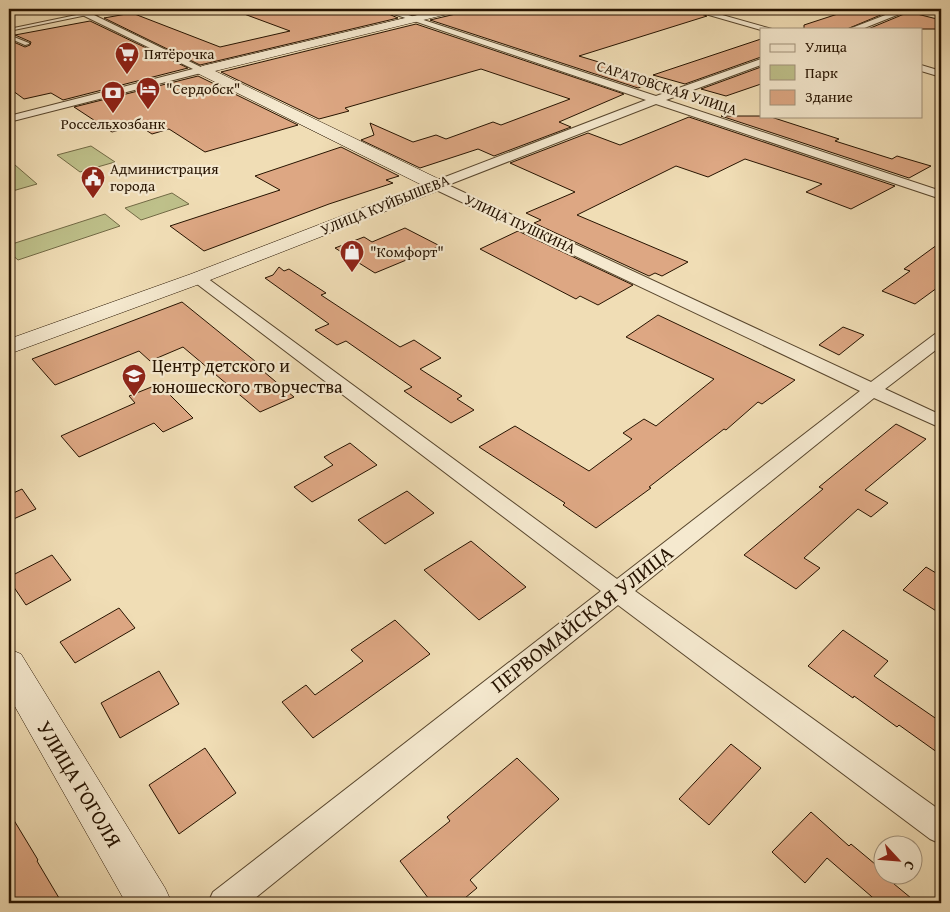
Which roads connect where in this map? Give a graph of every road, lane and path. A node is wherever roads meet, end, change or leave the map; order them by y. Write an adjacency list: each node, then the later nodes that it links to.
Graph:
1 (74, 9): 7 (street, УЛИЦА ПУШКИНА)
2 (114, 9): 7 (street)
3 (383, 9): 8 (street, САРАТОВСКАЯ УЛИЦА)
4 (456, 9): 8 (street)
5 (692, 9): 9 (street)
6 (908, 9): 10 (street)
7 (86, 14): 11 (lane); 16 (street, УЛИЦА ПУШКИНА)
8 (413, 19): 16 (street); 18 (street, САРАТОВСКАЯ УЛИЦА)
9 (764, 28)
10 (856, 28)
11 (9, 30)
12 (9, 36): 13 (lane)
13 (26, 44)
14 (760, 62): 18 (street, УЛИЦА КУЙБЫШЕВА)
15 (922, 68): 17 (street)
16 (202, 70): 19 (street); 20 (street, УЛИЦА ПУШКИНА)
17 (941, 74)
18 (656, 100): 20 (street, УЛИЦА КУЙБЫШЕВА); 21 (street, САРАТОВСКАЯ УЛИЦА)
19 (9, 119)
20 (436, 185): 22 (street, УЛИЦА КУЙБЫШЕВА); 25 (street, УЛИЦА ПУШКИНА)
21 (941, 195)
22 (198, 278): 24 (street, УЛИЦА КУЙБЫШЕВА); 27 (street)
23 (941, 338): 25 (street, ПЕРВОМАЙСКАЯ УЛИЦА)
24 (9, 347)
25 (872, 390): 26 (street, УЛИЦА ПУШКИНА); 27 (street, ПЕРВОМАЙСКАЯ УЛИЦА)
26 (941, 422)
27 (617, 591): 29 (street); 31 (street, ПЕРВОМАЙСКАЯ УЛИЦА)
28 (9, 664): 30 (street, УЛИЦА ГОГОЛЯ)
29 (941, 829)
30 (150, 903)
31 (224, 903)

